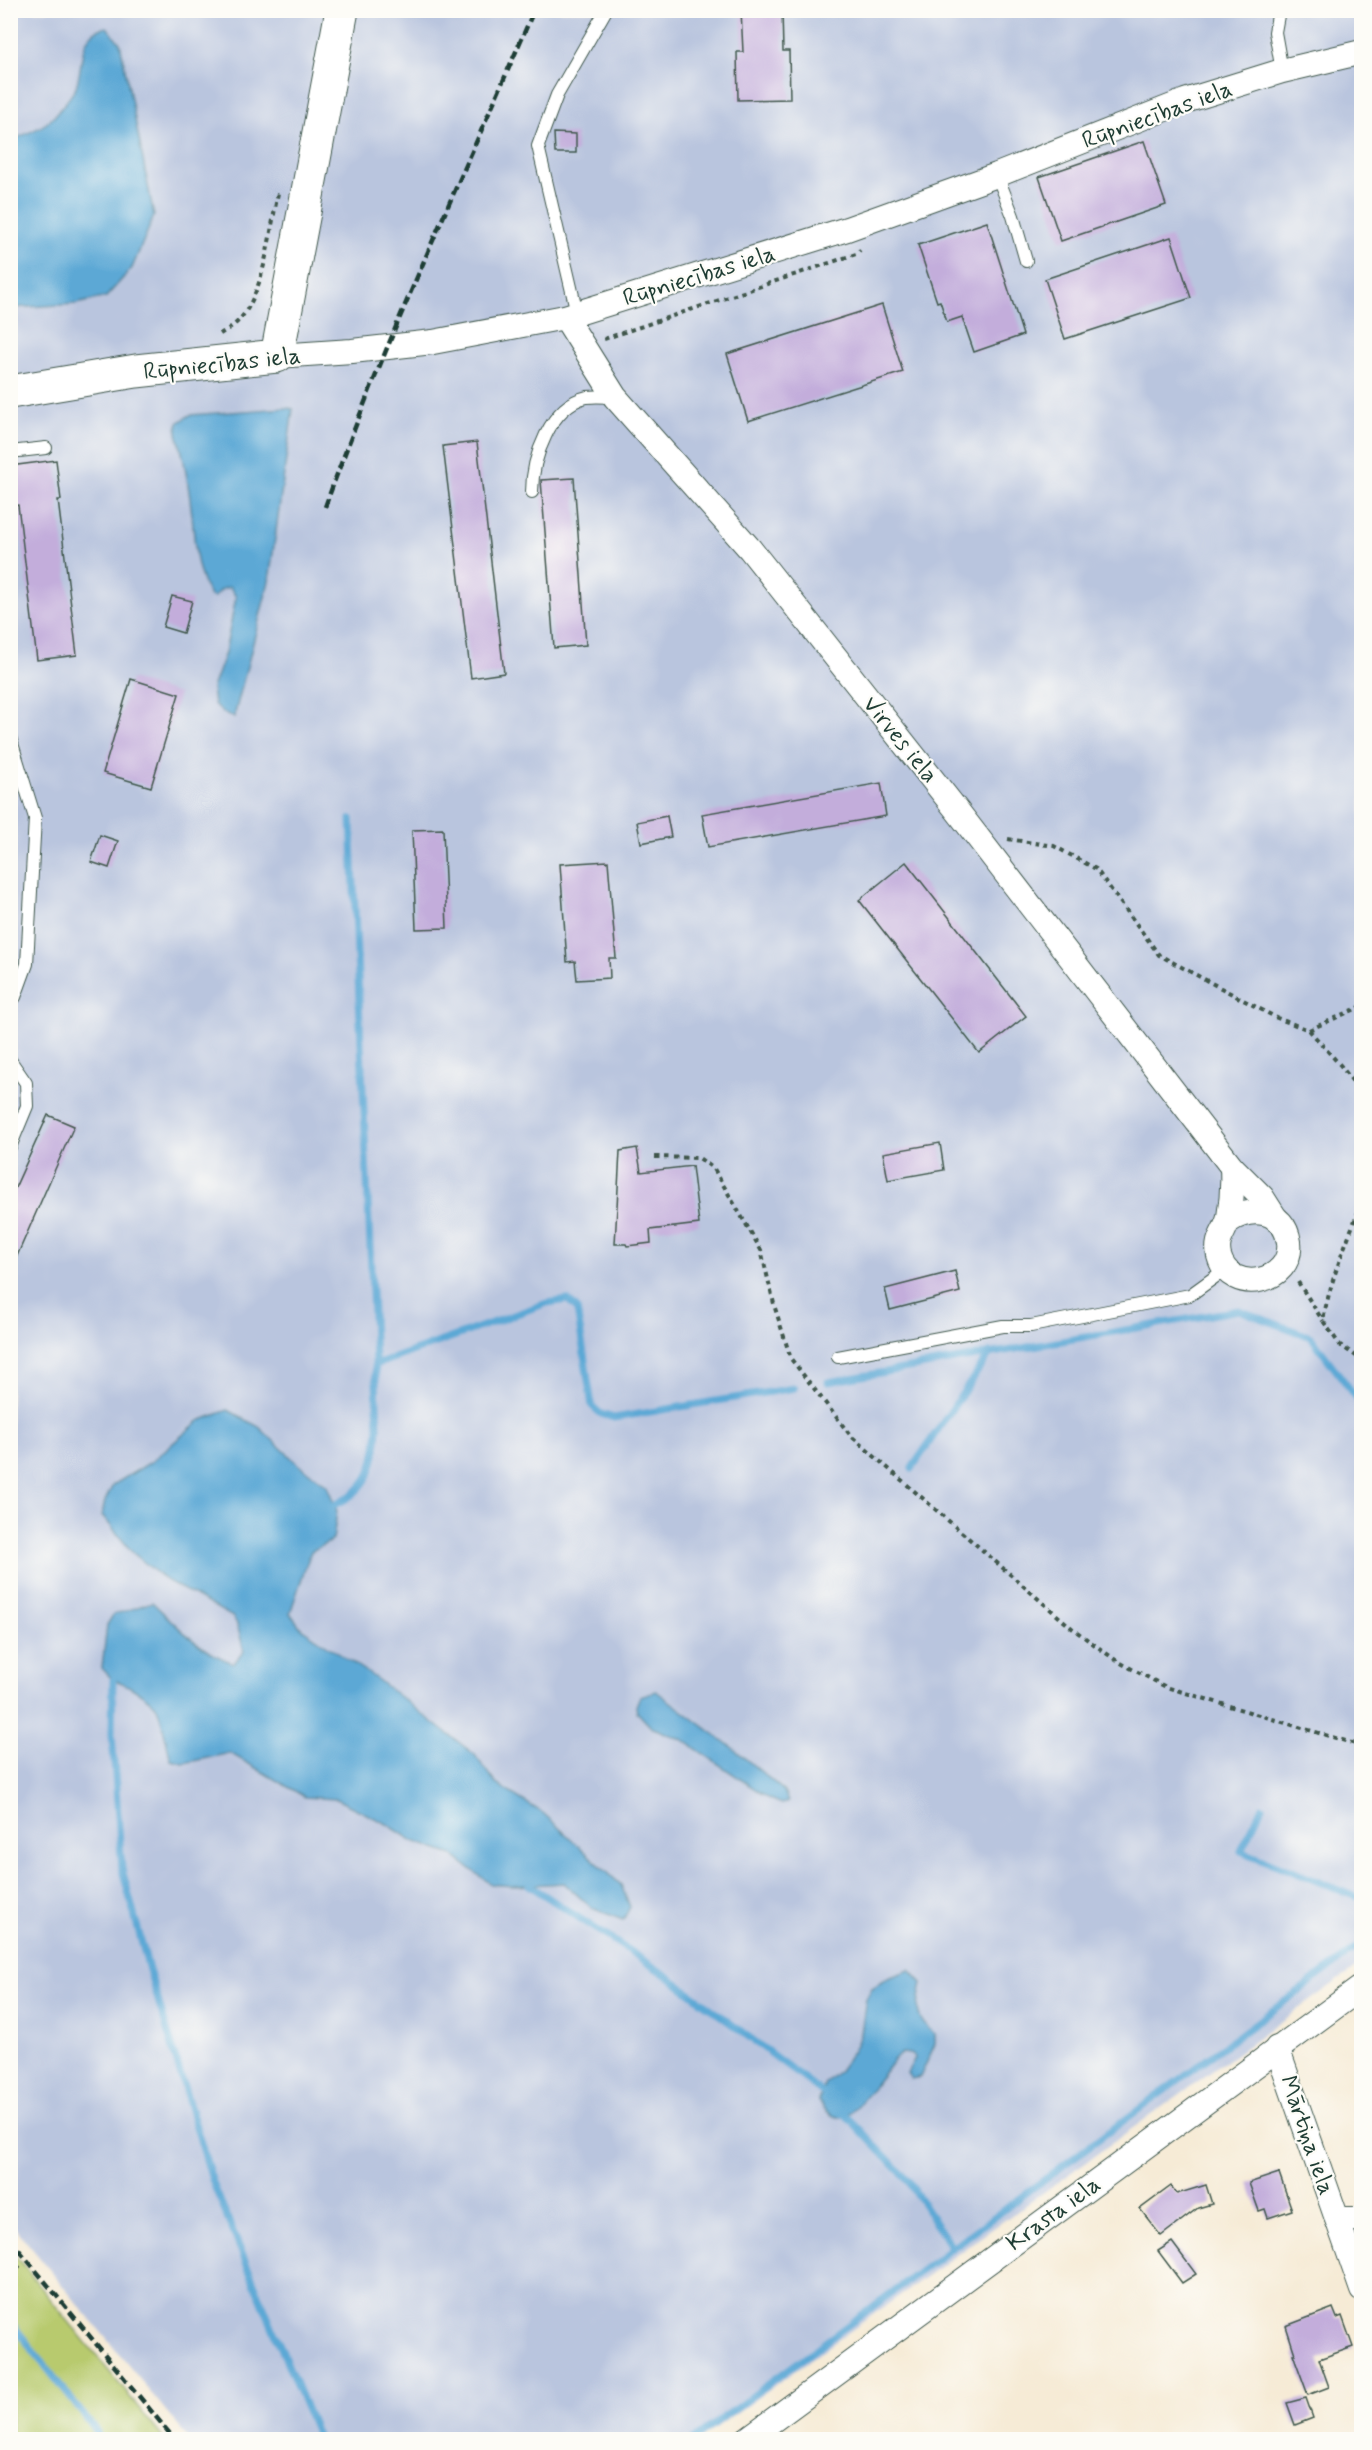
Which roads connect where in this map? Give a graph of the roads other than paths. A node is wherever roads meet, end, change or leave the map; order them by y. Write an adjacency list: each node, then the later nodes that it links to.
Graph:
1 (342, 10): 9 (main road)
2 (606, 10): 8 (lane)
3 (1279, 10): 5 (lane)
4 (1362, 52): 5 (street, Rūpniecības iela)
5 (1282, 71): 6 (street, Rūpniecības iela)
6 (997, 175): 7 (lane); 8 (street, Rūpniecības iela)
7 (1026, 261)
8 (571, 315): 9 (street, Rūpniecības iela); 11 (street, Virves iela)
9 (277, 356): 10 (main road, Rūpniecības iela)
10 (10, 392)
11 (615, 397): 14 (lane); 19 (street, Virves iela)
12 (46, 448): 13 (lane)
13 (10, 452)
14 (532, 492)
15 (10, 737): 16 (lane)
16 (10, 1002)
17 (10, 1060): 18 (lane)
18 (10, 1147)
19 (1232, 1167): 20 (street, Virves iela); 21 (street)
20 (1276, 1219): 21 (street); 22 (street, Virves iela)
21 (1228, 1221): 22 (street)
22 (1226, 1269): 23 (lane)
23 (838, 1357)
24 (1362, 1987): 25 (street, Krasta iela)
25 (1277, 2048): 26 (street, Mārtiņa iela); 29 (street, Krasta iela)
26 (1337, 2219): 27 (street); 28 (street, Mārtiņa iela)
27 (1362, 2219)
28 (1362, 2290)
29 (746, 2439)

